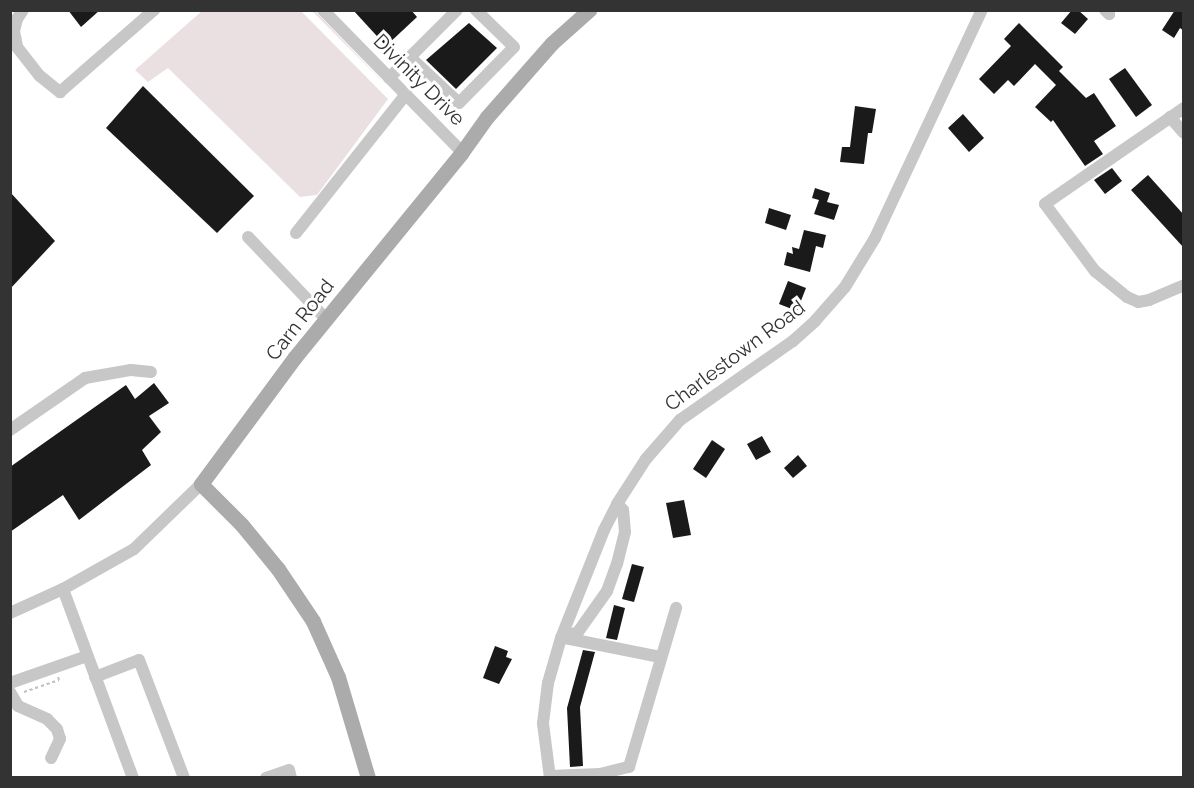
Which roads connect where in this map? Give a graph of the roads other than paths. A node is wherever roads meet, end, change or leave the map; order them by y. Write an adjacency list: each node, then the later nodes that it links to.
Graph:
1 (24, 10): 2 (street)
2 (154, 10)
3 (323, 10): 9 (street, Divinity Drive)
4 (476, 10): 8 (street)
5 (589, 10): 14 (main road, Carn Road)
6 (982, 10): 22 (street, Charlestown Road)
7 (456, 11): 8 (street)
8 (410, 57): 9 (street)
9 (389, 78): 10 (street, Divinity Drive)
10 (406, 94): 14 (street, Divinity Drive); 15 (street)
11 (1184, 108): 12 (street)
12 (1170, 117): 13 (street); 17 (street)
13 (1184, 133)
14 (462, 152): 18 (main road, Carn Road)
15 (296, 233)
16 (248, 237): 18 (street)
17 (1184, 285)
18 (326, 319): 21 (main road, Carn Road)
19 (151, 372): 20 (street)
20 (10, 430)
21 (201, 484): 23 (street, Carn Road); 38 (main road)
22 (617, 504): 26 (street, Charlestown Road); 26 (street)
23 (63, 590): 25 (street, Carn Road); 27 (street)
24 (676, 608): 28 (street)
25 (10, 613)
26 (561, 638): 28 (street); 33 (street, Charlestown Road)
27 (87, 656): 29 (street); 30 (street)
28 (660, 657): 33 (street)
29 (95, 678): 34 (street); 35 (street)
30 (10, 683)
31 (11, 695): 32 (street)
32 (51, 758)
33 (550, 776)
34 (133, 777)
35 (184, 777)
36 (266, 777): 37 (street)
37 (291, 777)
38 (368, 777)

